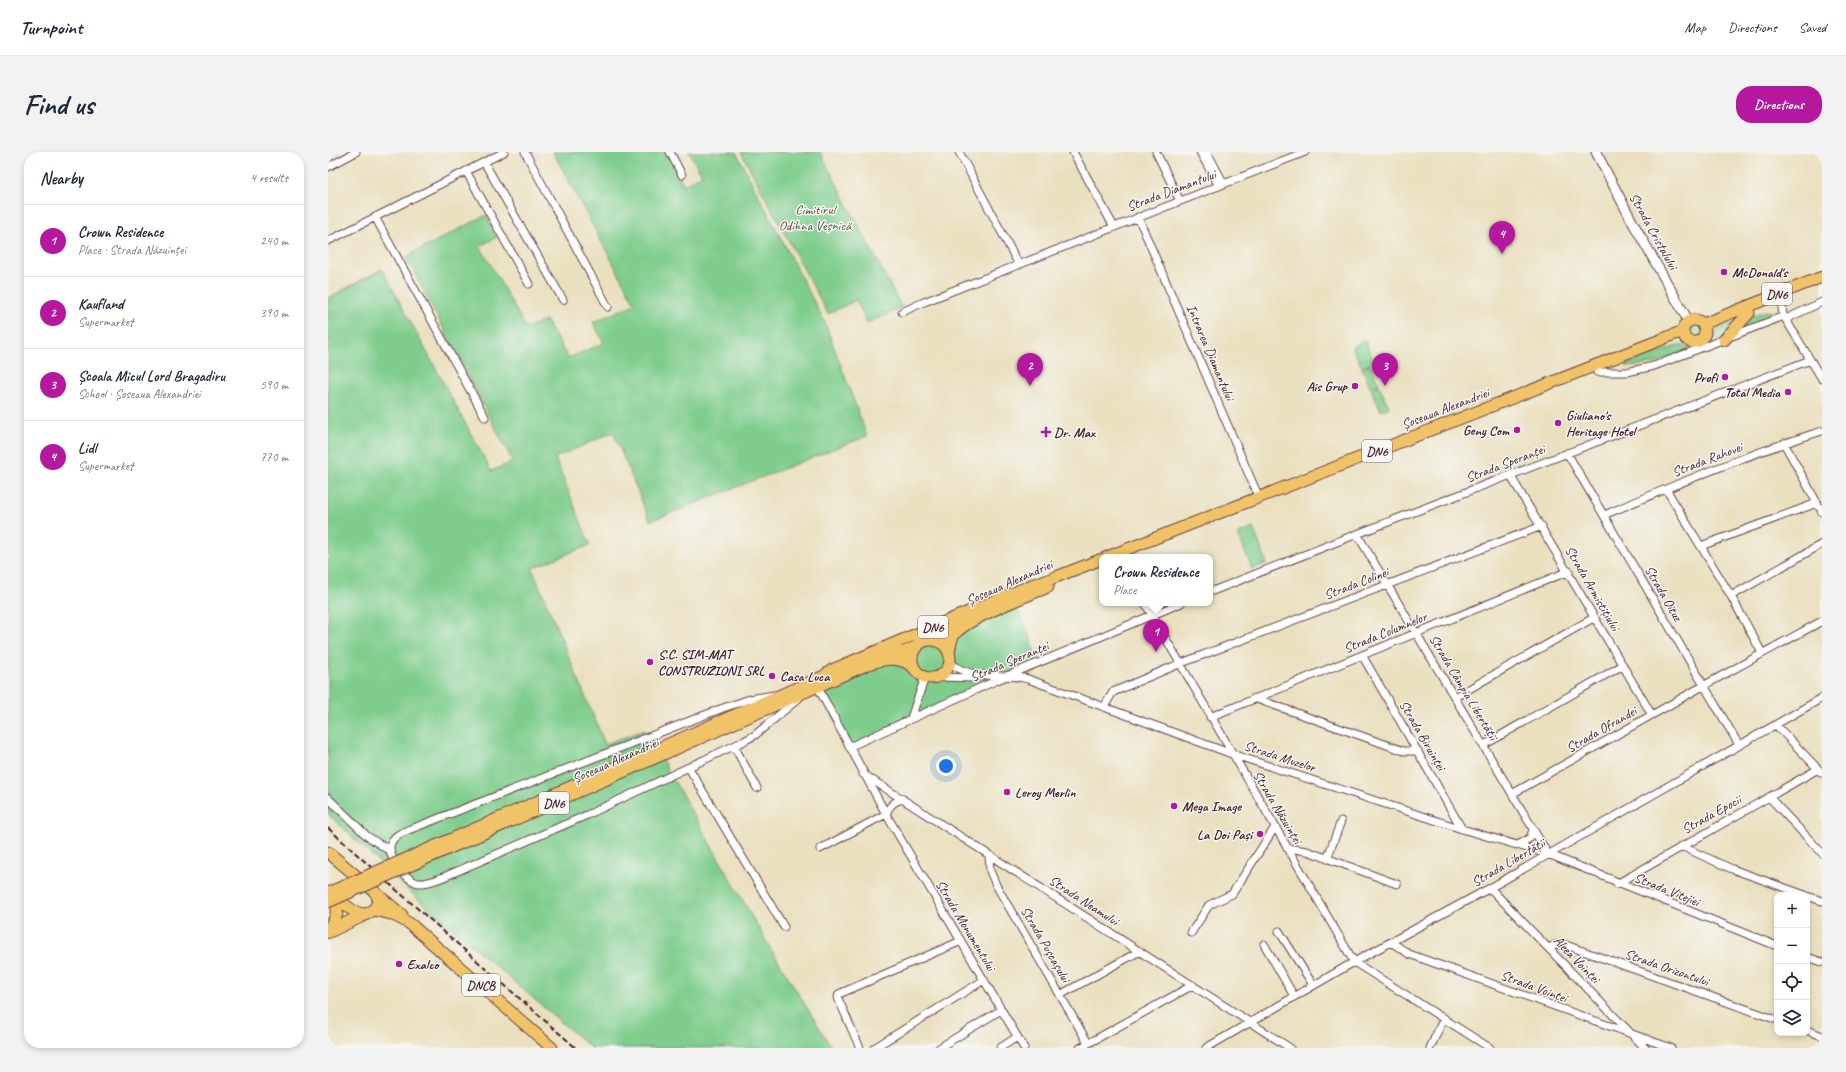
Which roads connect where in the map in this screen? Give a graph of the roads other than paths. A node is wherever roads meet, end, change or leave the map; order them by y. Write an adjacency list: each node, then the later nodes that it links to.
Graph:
1 (356, 152): 13 (street)
2 (504, 152): 12 (street)
3 (525, 152): 29 (street)
4 (670, 152): 15 (street)
5 (959, 152): 22 (street)
6 (1073, 152): 20 (street, Strada Diamantului)
7 (1156, 152): 17 (street)
8 (1200, 152): 16 (street)
9 (1207, 152): 16 (street)
10 (1596, 152): 33 (street, Strada Cristalului)
11 (1301, 153): 16 (street, Strada Diamantului)
12 (484, 162): 14 (street); 27 (street)
13 (328, 167)
14 (466, 171): 18 (street); 24 (street)
15 (682, 175)
16 (1222, 185): 17 (street, Strada Diamantului)
17 (1180, 201): 19 (street, Strada Diamantului)
18 (375, 217): 21 (street); 40 (street)
19 (1138, 217): 20 (street, Strada Diamantului); 46 (street, Intrarea Diamantului)
20 (1114, 227): 22 (street, Strada Diamantului)
21 (328, 241)
22 (1019, 264): 30 (street, Strada Diamantului)
23 (1822, 277): 34 (main road, DN6)
24 (529, 284)
25 (1822, 285): 26 (main road, DN6)
26 (1787, 298): 31 (main road, DN6); 32 (street)
27 (562, 300)
28 (1822, 302): 32 (street)
29 (608, 307)
30 (902, 312)
31 (1749, 313): 34 (main road, DN6); 36 (main road)
32 (1784, 317): 36 (street); 37 (street)
33 (1689, 322): 34 (main road, DN6); 35 (main road)
34 (1704, 327): 35 (main road, DN6)
35 (1684, 335): 38 (main road, Șoseaua Alexandriei / DN6); 46 (main road, Șoseaua Alexandriei / DN6)
36 (1724, 340): 38 (street)
37 (1810, 360): 39 (street); 43 (street, Strada Speranței)
38 (1597, 372): 55 (main road, Șoseaua Alexandriei / DN6)
39 (1822, 379)
40 (485, 417)
41 (1822, 431): 42 (street, Strada Rahovei)
42 (1784, 444): 45 (street, Strada Rahovei); 47 (street)
43 (1567, 453): 44 (street, Strada Speranței); 49 (street, Strada Oituz)
44 (1510, 475): 50 (street, Strada Armistițiului); 51 (street, Strada Speranței)
45 (1666, 489): 49 (street, Strada Rahovei); 53 (street)
46 (1259, 498): 54 (main road, Șoseaua Alexandriei / DN6)
47 (1817, 503): 48 (street); 53 (street)
48 (1822, 512)
49 (1604, 515): 81 (street, Strada Oituz)
50 (1542, 526): 58 (street, Strada Armistițiului); 60 (street, Strada Colinei)
51 (1357, 534): 60 (street, Strada Câmpia Libertății); 61 (street, Strada Speranței)
52 (1822, 544): 62 (street)
53 (1701, 546): 62 (street)
54 (1115, 554)
55 (1130, 554)
56 (1099, 560): 59 (main road, Șoseaua Alexandriei / DN6)
57 (1099, 566): 73 (main road, Șoseaua Alexandriei / DN6)
58 (1569, 571): 66 (street, Strada Armistițiului); 68 (street, Strada Columnelor)
59 (1043, 582): 69 (main road, Șoseaua Alexandriei / DN6); 77 (main road, DN6)
60 (1387, 584): 68 (street, Strada Câmpia Libertății); 74 (street, Strada Colinei)
61 (1213, 591)
62 (1731, 596): 71 (street)
63 (1147, 606): 65 (street, Strada Năzuinței)
64 (1173, 606): 65 (street, Strada Speranței)
65 (1152, 614): 74 (street, Strada Năzuinței); 79 (street, Strada Speranței)
66 (1595, 617): 75 (street, Strada Armistițiului); 84 (street)
67 (1822, 621): 71 (street, Strada Ofrandei)
68 (1416, 633): 72 (street, Strada Columnelor); 84 (street, Strada Câmpia Libertății)
69 (931, 640): 70 (main road, DN6); 73 (main road, DN6)
70 (918, 646): 76 (main road, DN6); 77 (main road, DN6)
71 (1762, 653): 81 (street, Strada Ofrandei)
72 (1362, 655): 85 (street, Strada Columnelor); 96 (street, Strada Biruinței)
73 (950, 658): 78 (main road, DN6); 79 (street)
74 (1179, 664): 87 (street, Strada Colinei); 89 (street, Strada Năzuinței)
75 (1623, 665): 88 (street, Strada Armistițiului); 92 (street)
76 (914, 668): 80 (main road, DN6); 82 (main road, Șoseaua Alexandriei / DN6)
77 (824, 676): 83 (main road, DN6)
78 (939, 676): 79 (street); 80 (main road)
79 (1007, 676): 87 (street, Strada Muzelor); 90 (street, Strada Speranței)
80 (925, 677): 90 (street)
81 (1703, 686): 88 (street, Strada Ofrandei); 93 (street, Strada Oituz)
82 (814, 688): 94 (street); 95 (street, Strada Monumentului); 120 (main road, Șoseaua Alexandriei / DN6)
83 (778, 695): 115 (street); 120 (main road, Șoseaua Alexandriei / DN6)
84 (1455, 697): 92 (street, Strada Câmpia Libertății)
85 (1254, 698): 89 (street, Strada Columnelor); 96 (street)
86 (1822, 698): 91 (street, Strada Libertății)
87 (1104, 707): 97 (street, Strada Muzelor)
88 (1652, 715): 102 (street, Strada Ofrandei)
89 (1210, 717): 97 (street, Strada Năzuinței)
90 (911, 718): 95 (street, Strada Speranței)
91 (1776, 725): 93 (street, Strada Libertății); 99 (street)
92 (1484, 745): 102 (street, Strada Câmpia Libertății)
93 (1738, 745): 118 (street, Strada Libertății)
94 (734, 746): 98 (street); 101 (street)
95 (849, 747): 100 (street, Strada Monumentului)
96 (1418, 751): 109 (street, Strada Biruinței)
97 (1232, 754): 108 (street, Strada Năzuinței); 109 (street, Strada Muzelor)
98 (689, 768): 115 (street); 133 (street)
99 (1820, 771): 103 (street, Strada Epocii)
100 (863, 774): 105 (street, Strada Neamului); 106 (street, Strada Monumentului)
101 (757, 788)
102 (1512, 794): 110 (street, Strada Câmpia Libertății)
103 (1769, 797): 112 (street, Strada Epocii); 117 (street)
104 (328, 798): 115 (street)
105 (903, 799): 106 (street); 119 (street, Strada Neamului)
106 (886, 814): 114 (street); 138 (street, Strada Monumentului)
107 (1341, 821): 121 (street)
108 (1275, 827): 113 (street, Strada Năzuinței); 137 (street)
109 (1462, 829): 111 (street, Strada Muzelor)
110 (1533, 830): 111 (street); 118 (street, Strada Câmpia Libertății)
111 (1518, 845): 118 (street, Strada Muzelor)
112 (1681, 846): 124 (street, Strada Epocii); 126 (street)
113 (1287, 848): 121 (street); 145 (street, Strada Năzuinței)
114 (820, 849)
115 (390, 851)
116 (328, 852): 122 (main road, DNCB)
117 (1822, 852)
118 (1548, 854): 124 (street, Strada Vitejiei); 125 (street, Strada Libertății)
119 (989, 855): 143 (street, Strada Neamului); 150 (street, Strada Pușcașului)
120 (416, 858): 128 (main road, Șoseaua Alexandriei / DN6, bridge)
121 (1328, 858): 123 (street)
122 (333, 860): 127 (main road, DNCB)
123 (1397, 884)
124 (1617, 884): 141 (street, Strada Vitejiei)
125 (1490, 888): 139 (street, Strada Libertății); 142 (street, Aleea Voinței)
126 (1797, 892)
127 (377, 894): 131 (main road); 132 (main road, DNCB)
128 (330, 895): 131 (main road, DNCB); 134 (highway)
129 (1810, 896): 130 (street)
130 (1822, 901)
131 (369, 912): 132 (main road, DNCB); 136 (highway)
132 (409, 923): 161 (main road, DNCB)
133 (784, 927)
134 (328, 929)
135 (1280, 931): 149 (street)
136 (328, 932)
137 (1191, 933)
138 (961, 941): 147 (street, Strada Monumentului); 162 (street)
139 (1391, 942): 145 (street, Strada Libertății); 157 (street, Strada Voinței)
140 (1264, 944): 151 (street)
141 (1774, 945)
142 (1549, 948): 154 (street, Strada Orizontului); 157 (street, Aleea Voinței)
143 (1140, 952): 148 (street, Strada Neamului); 150 (street)
144 (1810, 958): 146 (street)
145 (1354, 962): 149 (street, Strada Libertății); 153 (street)
146 (1822, 962)
147 (984, 980): 152 (street, Strada Monumentului); 163 (street)
148 (1193, 985): 155 (street, Strada Neamului); 160 (street)
149 (1313, 985): 151 (street, Strada Libertății)
150 (1060, 995): 160 (street, Strada Pușcașului)
151 (1294, 996): 155 (street, Strada Libertății)
152 (1001, 1010): 159 (street, Strada Monumentului); 164 (street)
153 (1444, 1018): 170 (street); 171 (street)
154 (1774, 1019)
155 (1250, 1022): 168 (street, Strada Libertății); 169 (street, Strada Neamului)
156 (1810, 1031): 158 (street)
157 (1631, 1034): 172 (street, Aleea Voinței); 173 (street, Strada Voinței)
158 (1822, 1036)
159 (1017, 1037): 165 (street); 166 (street, Strada Monumentului)
160 (1088, 1044): 167 (street)
161 (552, 1048)
162 (860, 1048)
163 (874, 1048)
164 (939, 1048)
165 (1000, 1048)
166 (1024, 1048)
167 (1080, 1048)
168 (1206, 1048)
169 (1290, 1048)
170 (1430, 1048)
171 (1490, 1048)
172 (1645, 1048)
173 (1671, 1048)

